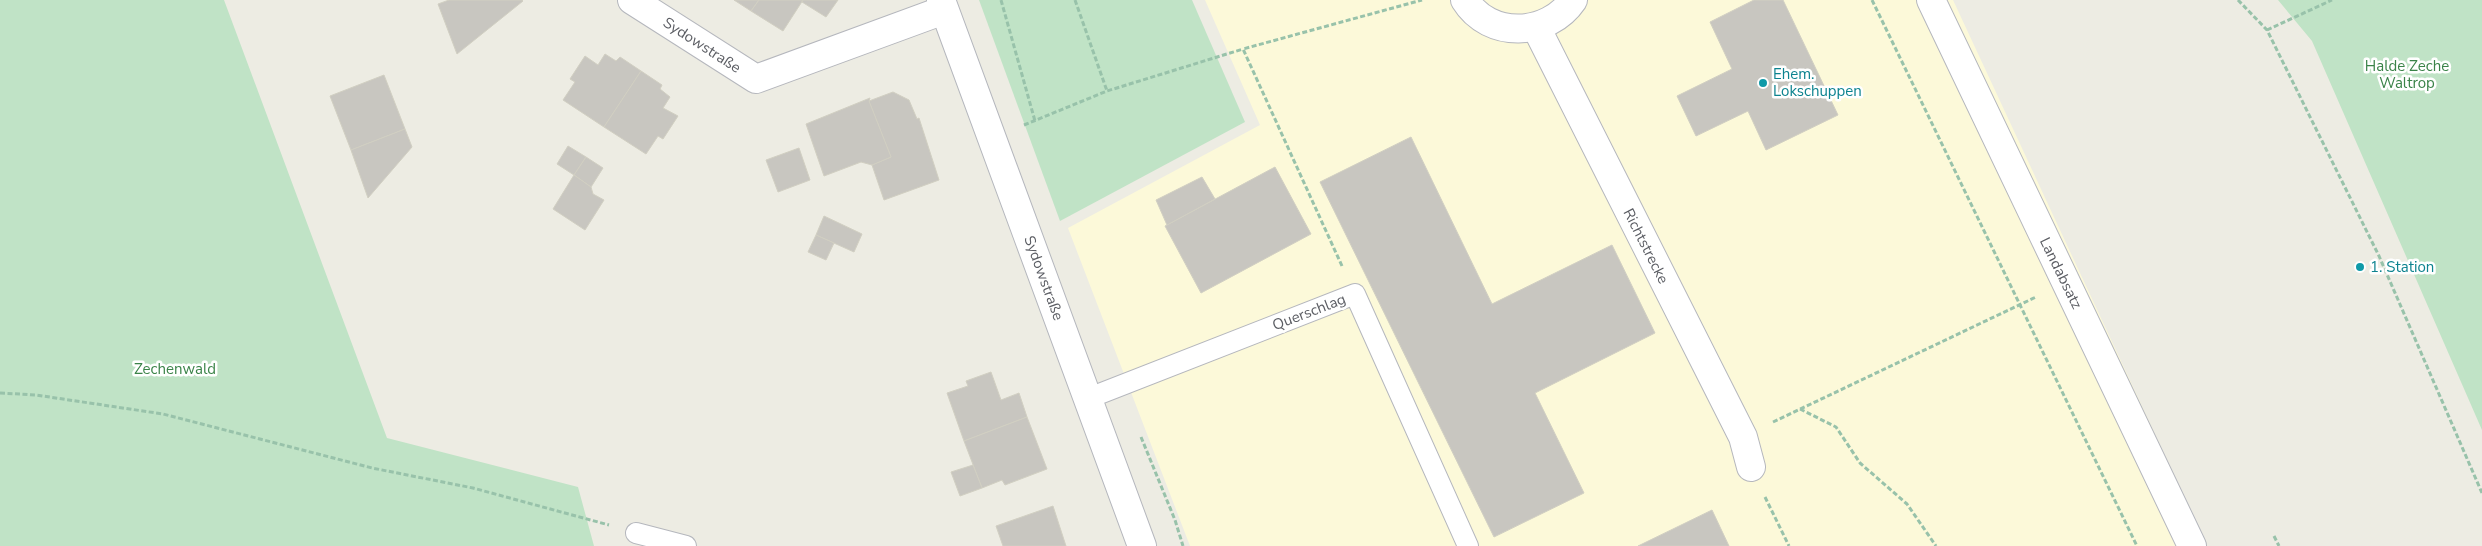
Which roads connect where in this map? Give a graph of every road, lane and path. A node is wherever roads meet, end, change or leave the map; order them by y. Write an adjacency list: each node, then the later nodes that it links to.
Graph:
1 (632, 0): 11 (street, Sydowstraße)
2 (1001, 0): 16 (path)
3 (1075, 0): 15 (path)
4 (1422, 0): 14 (path)
5 (1465, 0): 12 (street)
6 (1573, 0): 12 (street)
7 (1872, 0): 20 (path)
8 (1931, 0): 18 (street, Landabsatz)
9 (2238, 0): 13 (path)
10 (2332, 0): 13 (path)
11 (943, 5): 17 (street, Sydowstraße)
12 (1536, 27): 24 (street, Richtstrecke)
13 (2267, 30): 26 (path)
14 (1243, 49): 15 (path); 19 (path)
15 (1107, 91): 16 (path)
16 (1035, 121): 17 (path)
17 (992, 136): 22 (street, Sydowstraße)
18 (2066, 284): 20 (path); 35 (street, Landabsatz)
19 (1355, 294): 22 (lane, Querschlag); 31 (lane, Querschlag)
20 (2019, 303): 23 (path); 34 (path)
21 (0, 392): 27 (path)
22 (1089, 398): 30 (street, Sydowstraße)
23 (1800, 409): 24 (path); 33 (path)
24 (1743, 437): 25 (street, Richtstrecke)
25 (1751, 467): 32 (path)
26 (2482, 493)
27 (636, 533): 29 (lane)
28 (2274, 536): 36 (path)
29 (686, 546)
30 (1142, 546)
31 (1468, 546)
32 (1789, 546)
33 (1936, 546)
34 (2137, 546)
35 (2192, 546)
36 (2279, 546)

